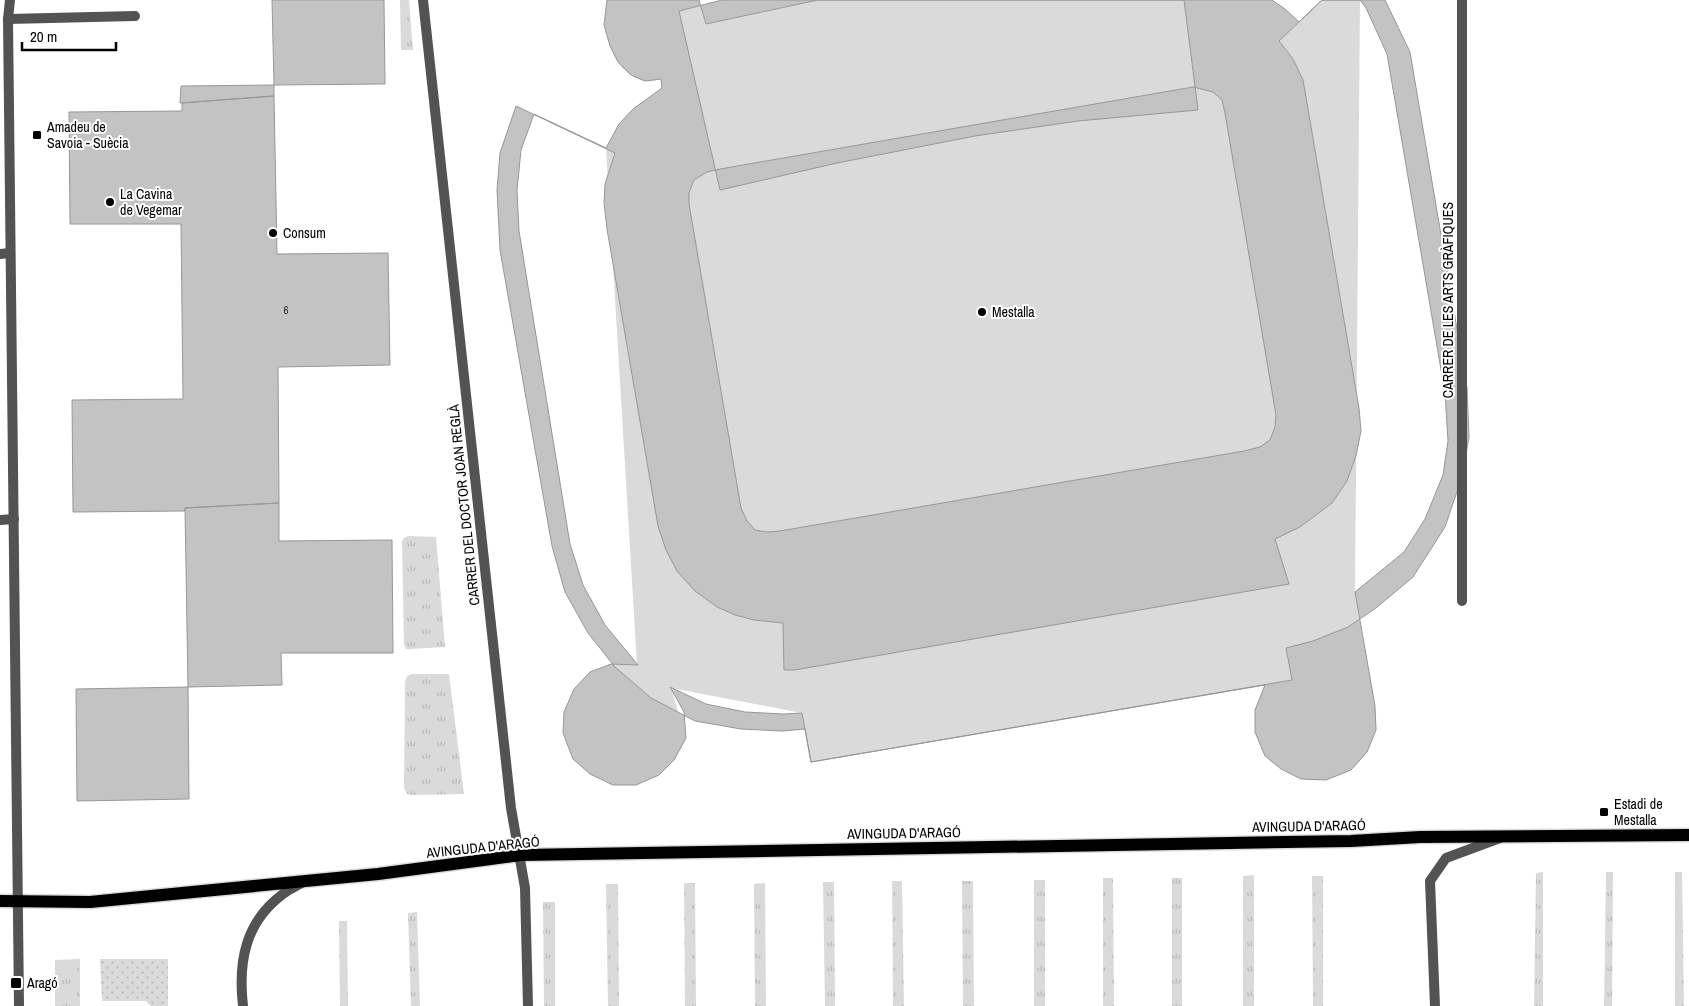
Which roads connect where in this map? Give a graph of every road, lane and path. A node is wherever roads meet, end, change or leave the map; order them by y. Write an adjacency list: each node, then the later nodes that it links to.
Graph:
1 (10, 0): 5 (street)
2 (423, 0): 12 (street, CARRER DEL DOCTOR JOAN REGLÀ)
3 (1462, 0): 9 (street, CARRER DE LES ARTS GRÀFIQUES)
4 (135, 16): 5 (street)
5 (8, 19): 6 (street)
6 (5, 254): 8 (street)
7 (0, 520): 8 (street)
8 (14, 520): 14 (street)
9 (1462, 601)
10 (1689, 835): 11 (main road, AVINGUDA D'ARAGÓ)
11 (1505, 836): 12 (main road, AVINGUDA D'ARAGÓ); 19 (street, AVINGUDA D'ARAGÓ)
12 (520, 855): 13 (main road, AVINGUDA D'ARAGÓ); 18 (street, CARRER DEL DOCTOR JOAN REGLÀ)
13 (304, 882): 14 (main road, AVINGUDA D'ARAGÓ); 17 (street, AVINGUDA D'ARAGÓ)
14 (17, 900): 15 (main road, AVINGUDA D'ARAGÓ); 16 (street)
15 (0, 901)
16 (18, 1006)
17 (243, 1006)
18 (528, 1006)
19 (1435, 1006)

